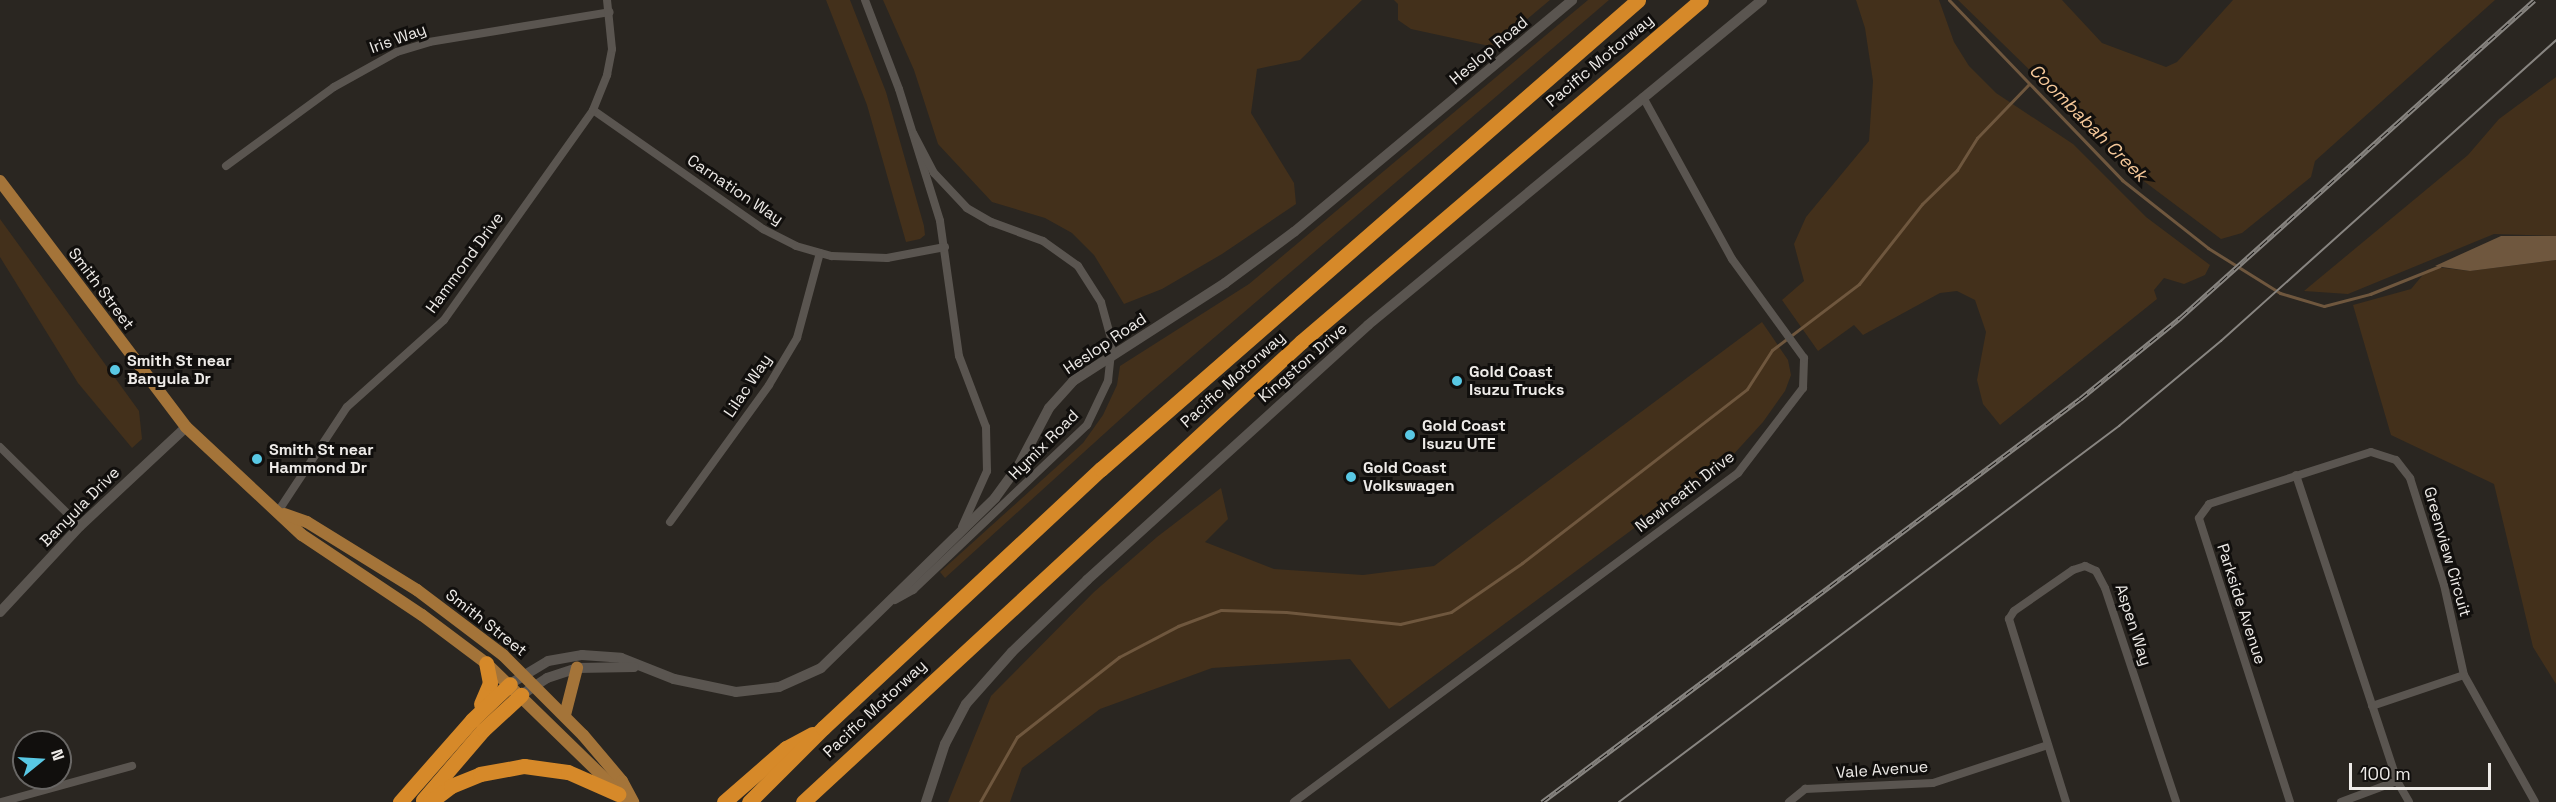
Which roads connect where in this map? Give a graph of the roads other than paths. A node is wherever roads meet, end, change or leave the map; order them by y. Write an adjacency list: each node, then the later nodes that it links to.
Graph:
1 (607, 0): 7 (street, Hammond Drive)
2 (865, 0): 10 (street, Hymix Road)
3 (1572, 0): 21 (street, Heslop Road)
4 (1638, 0): 34 (highway, Pacific Motorway)
5 (1701, 0): 45 (highway, Pacific Motorway)
6 (1762, 0): 8 (street, Kingston Drive)
7 (610, 12): 9 (street, Hammond Drive); 11 (street, Iris Way)
8 (1643, 97): 46 (street, Kingston Drive); 47 (street, Newheath Drive)
9 (593, 110): 14 (street, Carnation Way); 18 (street, Hammond Drive)
10 (913, 133): 13 (street, Hymix Road); 22 (street, Hymix Road)
11 (226, 166)
12 (0, 181): 15 (main road, Smith Street)
13 (945, 247): 14 (street, Carnation Way); 21 (street, Hymix Road)
14 (820, 253): 19 (street, Lilac Way)
15 (186, 427): 18 (main road, Smith Street); 20 (street, Banyula Drive)
16 (0, 447): 20 (street)
17 (2296, 475): 28 (street, Greenview Circuit); 31 (street); 51 (street, Parkside Avenue)
18 (281, 512): 24 (main road, Smith Street); 27 (main road, Smith Street)
19 (670, 522)
20 (80, 526): 23 (street, Banyula Drive)
21 (961, 530): 22 (street, Heslop Road)
22 (890, 602): 26 (street, Heslop Road)
23 (0, 612)
24 (486, 663): 30 (main road, Smith Street); 33 (highway)
25 (577, 668): 26 (street, Heslop Road); 29 (street, Heslop Road); 32 (main road)
26 (643, 668): 27 (street, Heslop Road)
27 (524, 674): 29 (main road, Smith Street); 30 (street, Heslop Road)
28 (2464, 675): 31 (street); 54 (street, Greenview Circuit)
29 (536, 684): 30 (street, Heslop Road); 32 (main road, Smith Street)
30 (515, 690): 33 (highway); 38 (main road, Smith Street); 41 (highway)
31 (2372, 706): 37 (street)
32 (565, 715): 38 (main road, Smith Street)
33 (472, 720): 40 (highway)
34 (823, 728): 43 (highway); 44 (highway, Pacific Motorway)
35 (2048, 745): 48 (street, Vale Avenue); 49 (street, Aspen Way); 50 (street, Aspen Way)
36 (132, 766): 39 (street)
37 (2397, 781): 52 (street); 53 (street)
38 (627, 799): 42 (highway)
39 (1, 802)
40 (400, 802)
41 (422, 802)
42 (430, 802)
43 (724, 802)
44 (749, 802)
45 (803, 802)
46 (926, 802)
47 (1294, 802)
48 (1789, 802)
49 (2066, 802)
50 (2176, 802)
51 (2290, 802)
52 (2341, 802)
53 (2409, 802)
54 (2535, 802)

